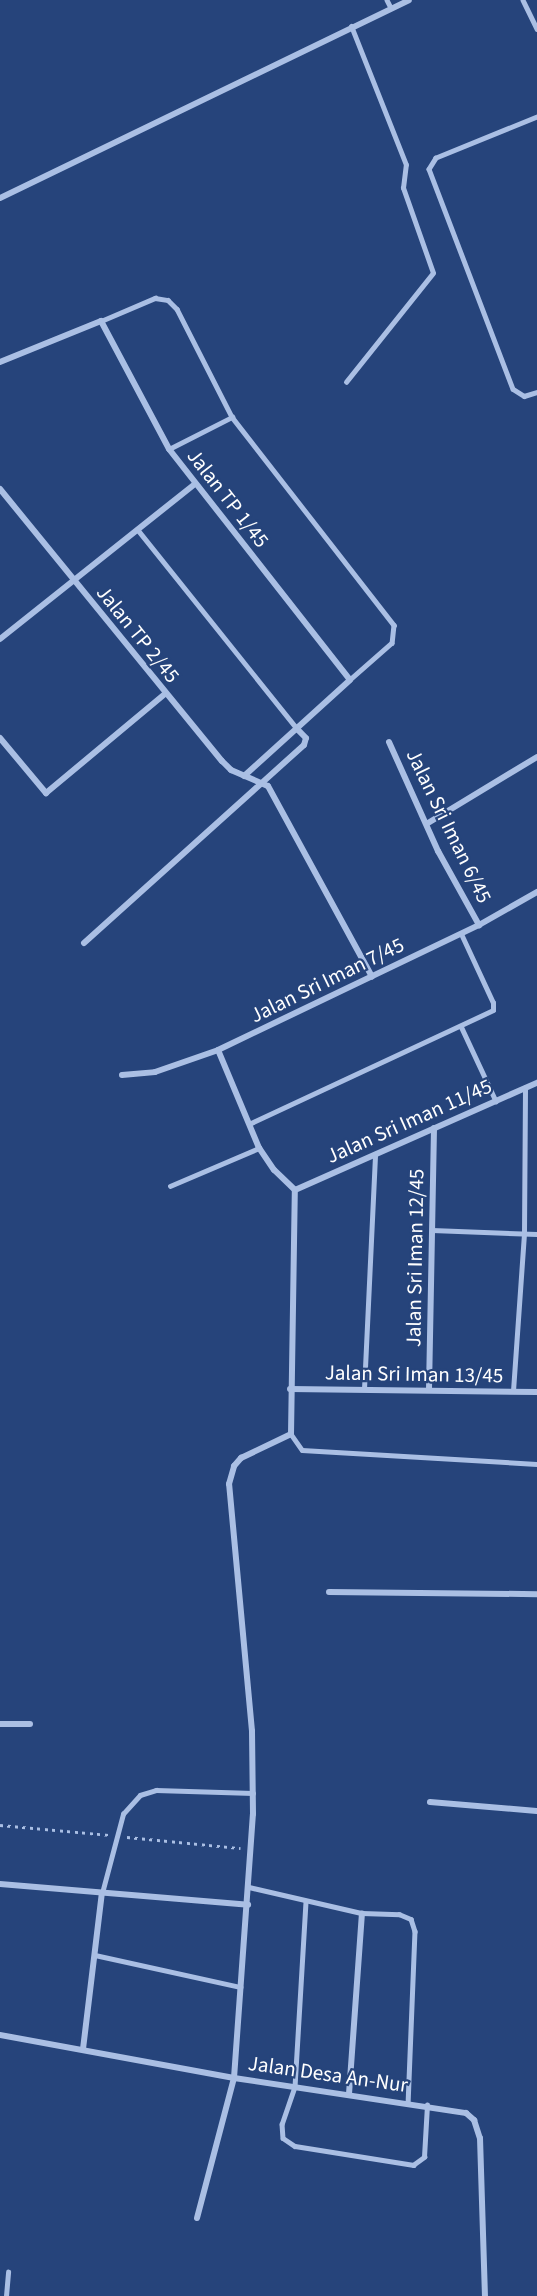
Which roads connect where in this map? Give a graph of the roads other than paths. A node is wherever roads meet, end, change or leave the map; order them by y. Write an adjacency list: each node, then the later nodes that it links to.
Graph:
1 (387, 0): 4 (lane)
2 (409, 0): 4 (street)
3 (523, 0): 6 (lane)
4 (391, 8): 5 (street)
5 (351, 26): 8 (street); 11 (lane)
6 (537, 29)
7 (537, 117): 12 (lane)
8 (0, 198)
9 (101, 321): 10 (street); 13 (lane); 14 (street, Jalan TP 1/45)
10 (0, 362)
11 (346, 382)
12 (537, 392)
13 (232, 417): 14 (lane); 20 (lane)
14 (169, 449): 15 (street, Jalan TP 1/45)
15 (195, 484): 17 (street); 20 (street, Jalan TP 1/45)
16 (0, 489): 18 (street, Jalan TP 2/45)
17 (138, 530): 18 (street); 22 (lane)
18 (73, 581): 19 (street); 21 (street, Jalan TP 2/45)
19 (0, 639)
20 (350, 680): 22 (street)
21 (165, 694): 23 (street); 26 (street, Jalan TP 2/45)
22 (298, 730): 26 (street); 27 (street)
23 (0, 738)
24 (389, 742): 28 (street, Jalan Sri Iman 6/45)
25 (537, 757): 28 (street)
26 (244, 776): 27 (street, Jalan TP 2/45)
27 (264, 782): 32 (street); 33 (street)
28 (428, 823): 30 (street, Jalan Sri Iman 6/45)
29 (537, 892): 30 (street, Jalan Sri Iman 7/45)
30 (479, 925): 31 (street, Jalan Sri Iman 7/45)
31 (461, 934): 33 (street, Jalan Sri Iman 7/45); 34 (lane)
32 (84, 943)
33 (372, 977): 35 (street, Jalan Sri Iman 7/45)
34 (461, 1026): 39 (lane); 40 (lane)
35 (218, 1050): 36 (street, Jalan Sri Iman 7/45); 40 (street)
36 (122, 1075)
37 (537, 1083): 38 (street, Jalan Sri Iman 11/45)
38 (525, 1088): 39 (street, Jalan Sri Iman 11/45); 47 (lane)
39 (496, 1101): 41 (street, Jalan Sri Iman 11/45)
40 (249, 1124): 42 (street)
41 (434, 1128): 43 (street, Jalan Sri Iman 11/45); 46 (street, Jalan Sri Iman 12/45)
42 (259, 1148): 44 (lane); 45 (street)
43 (375, 1154): 45 (street, Jalan Sri Iman 11/45); 50 (lane)
44 (170, 1186)
45 (295, 1190): 49 (street)
46 (432, 1230): 47 (lane); 51 (street, Jalan Sri Iman 12/45)
47 (524, 1233): 48 (lane); 52 (lane)
48 (537, 1234)
49 (290, 1389): 50 (street, Jalan Sri Iman 13/45); 54 (street)
50 (364, 1389): 51 (street, Jalan Sri Iman 13/45)
51 (429, 1389): 52 (street, Jalan Sri Iman 13/45)
52 (513, 1391): 53 (street, Jalan Sri Iman 13/45)
53 (537, 1392)
54 (291, 1434): 55 (lane); 60 (street)
55 (537, 1464)
56 (329, 1593): 57 (street)
57 (537, 1594)
58 (0, 1724): 59 (street)
59 (30, 1724)
60 (253, 1793): 64 (street); 65 (lane)
61 (430, 1802): 62 (street)
62 (537, 1811)
63 (0, 1884): 65 (street)
64 (249, 1887): 66 (lane); 67 (street)
65 (102, 1893): 67 (street); 69 (street)
66 (306, 1902): 68 (lane); 74 (lane)
67 (248, 1905): 70 (street)
68 (363, 1913): 75 (street); 76 (lane)
69 (95, 1955): 70 (lane); 72 (street)
70 (241, 1987): 73 (street)
71 (0, 2035): 72 (street, Jalan Desa An-Nur)
72 (83, 2049): 73 (street, Jalan Desa An-Nur)
73 (234, 2078): 74 (street, Jalan Desa An-Nur); 78 (street)
74 (295, 2086): 75 (street, Jalan Desa An-Nur); 77 (lane)
75 (349, 2094): 76 (street, Jalan Desa An-Nur)
76 (408, 2102): 77 (street, Jalan Desa An-Nur)
77 (427, 2105): 81 (street, Jalan Desa An-Nur)
78 (197, 2218)
79 (8, 2272): 80 (lane)
80 (6, 2296)
81 (486, 2296)

